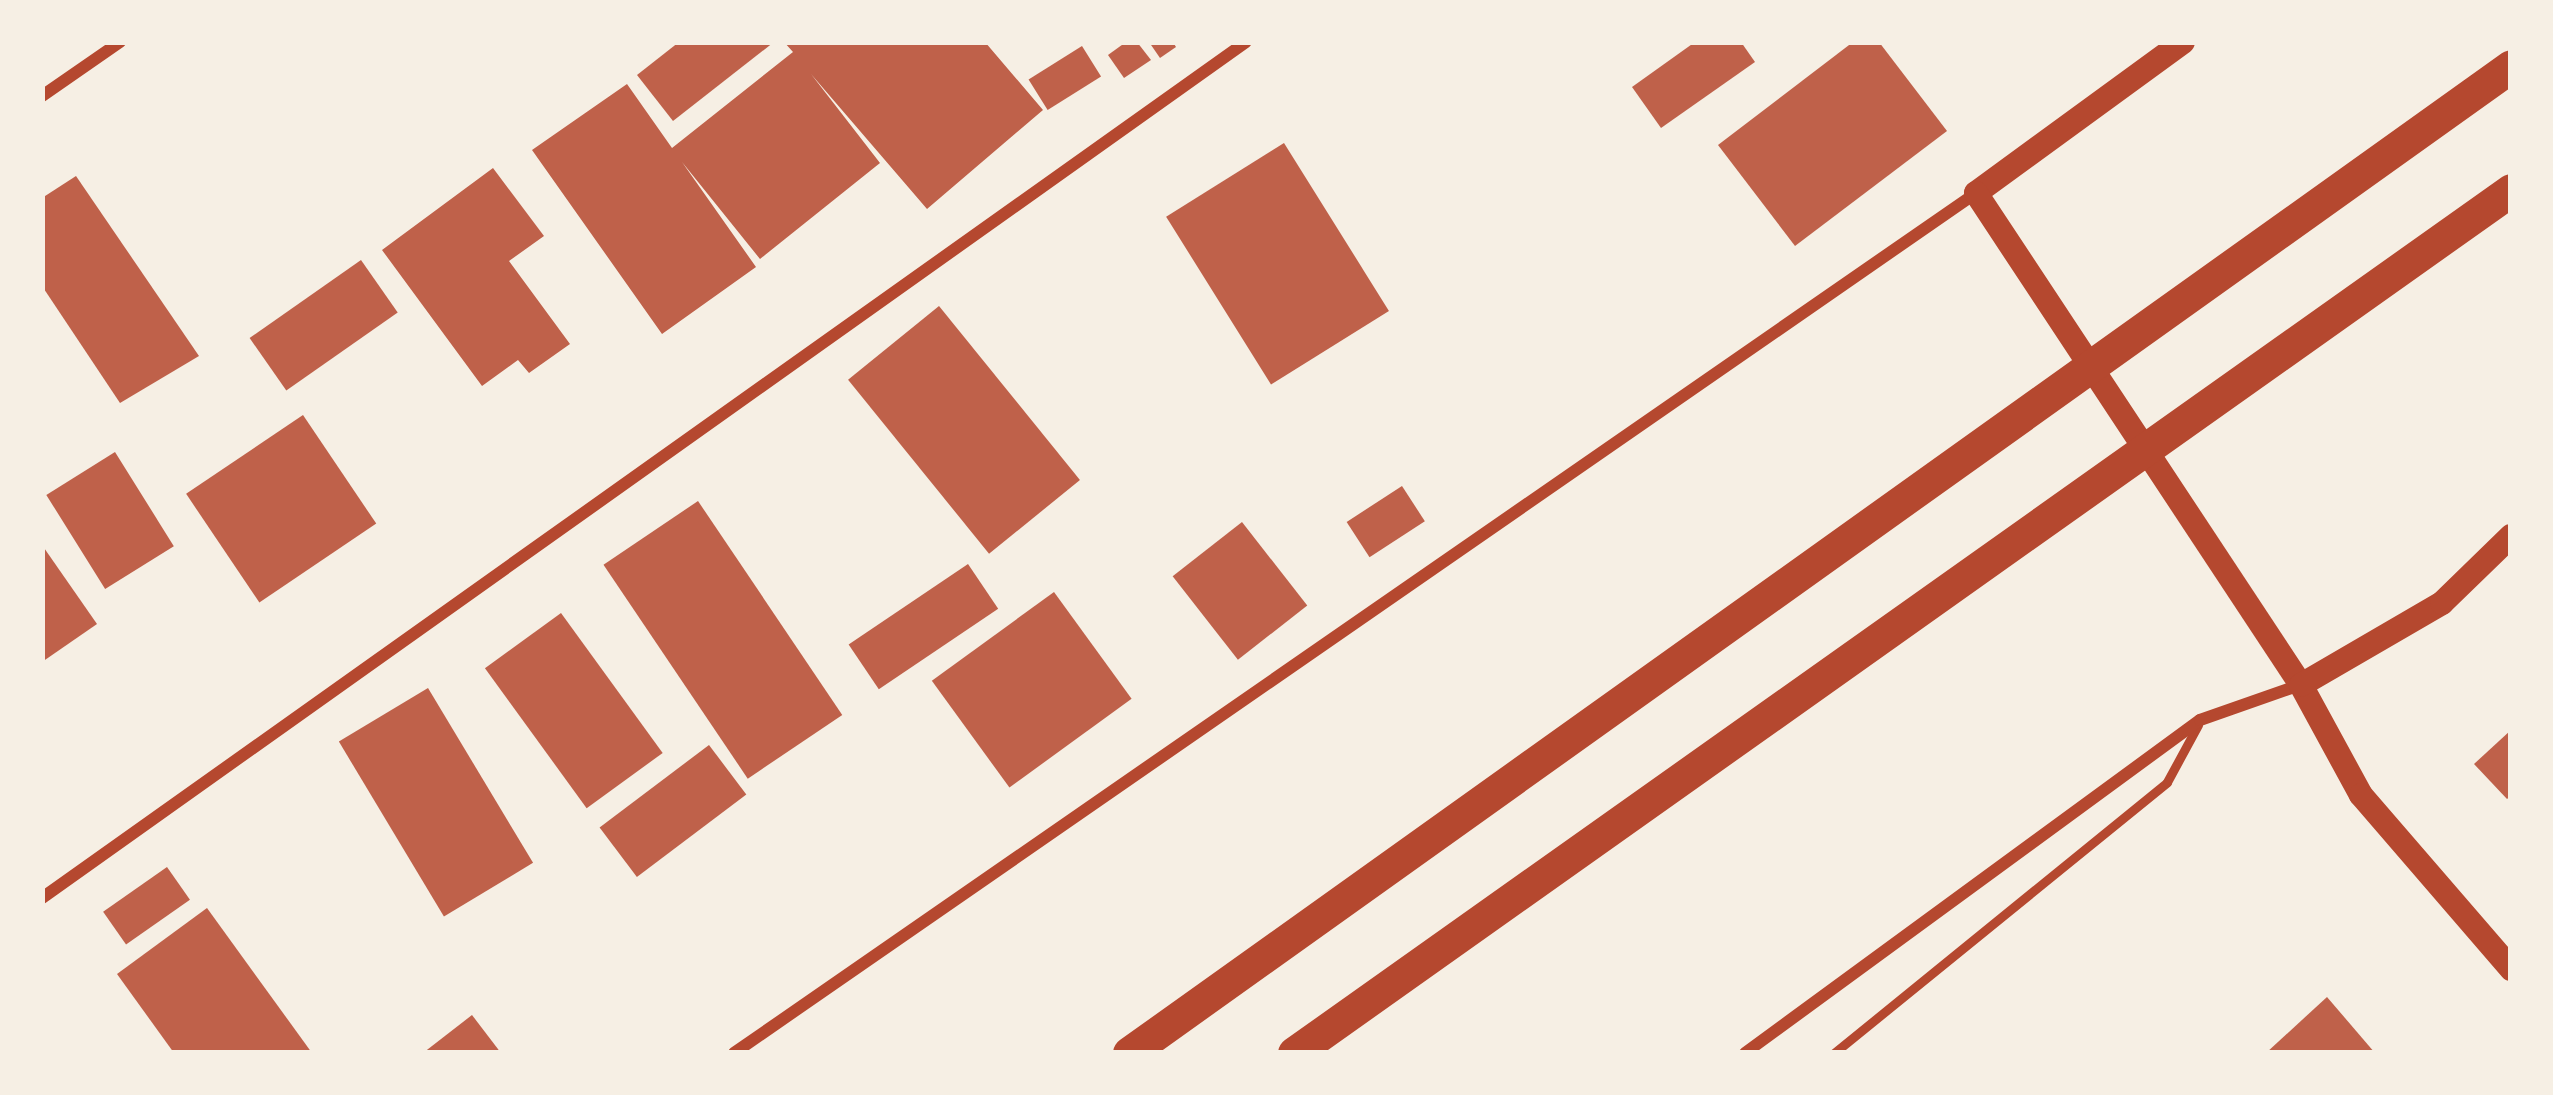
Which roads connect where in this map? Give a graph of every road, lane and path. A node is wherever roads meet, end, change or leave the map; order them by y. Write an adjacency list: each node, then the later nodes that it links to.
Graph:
1 (120, 42): 5 (street)
2 (1246, 42): 11 (street)
3 (2183, 42): 7 (main road)
4 (2511, 66): 14 (highway)
5 (42, 96)
6 (2511, 190): 15 (highway)
7 (1976, 193): 9 (main road); 13 (street)
8 (2511, 536): 9 (main road)
9 (2301, 685): 10 (street); 12 (main road)
10 (2200, 720): 16 (street); 17 (lane)
11 (42, 898)
12 (2511, 969)
13 (734, 1053)
14 (1129, 1053)
15 (1294, 1053)
16 (1745, 1053)
17 (1834, 1053)

